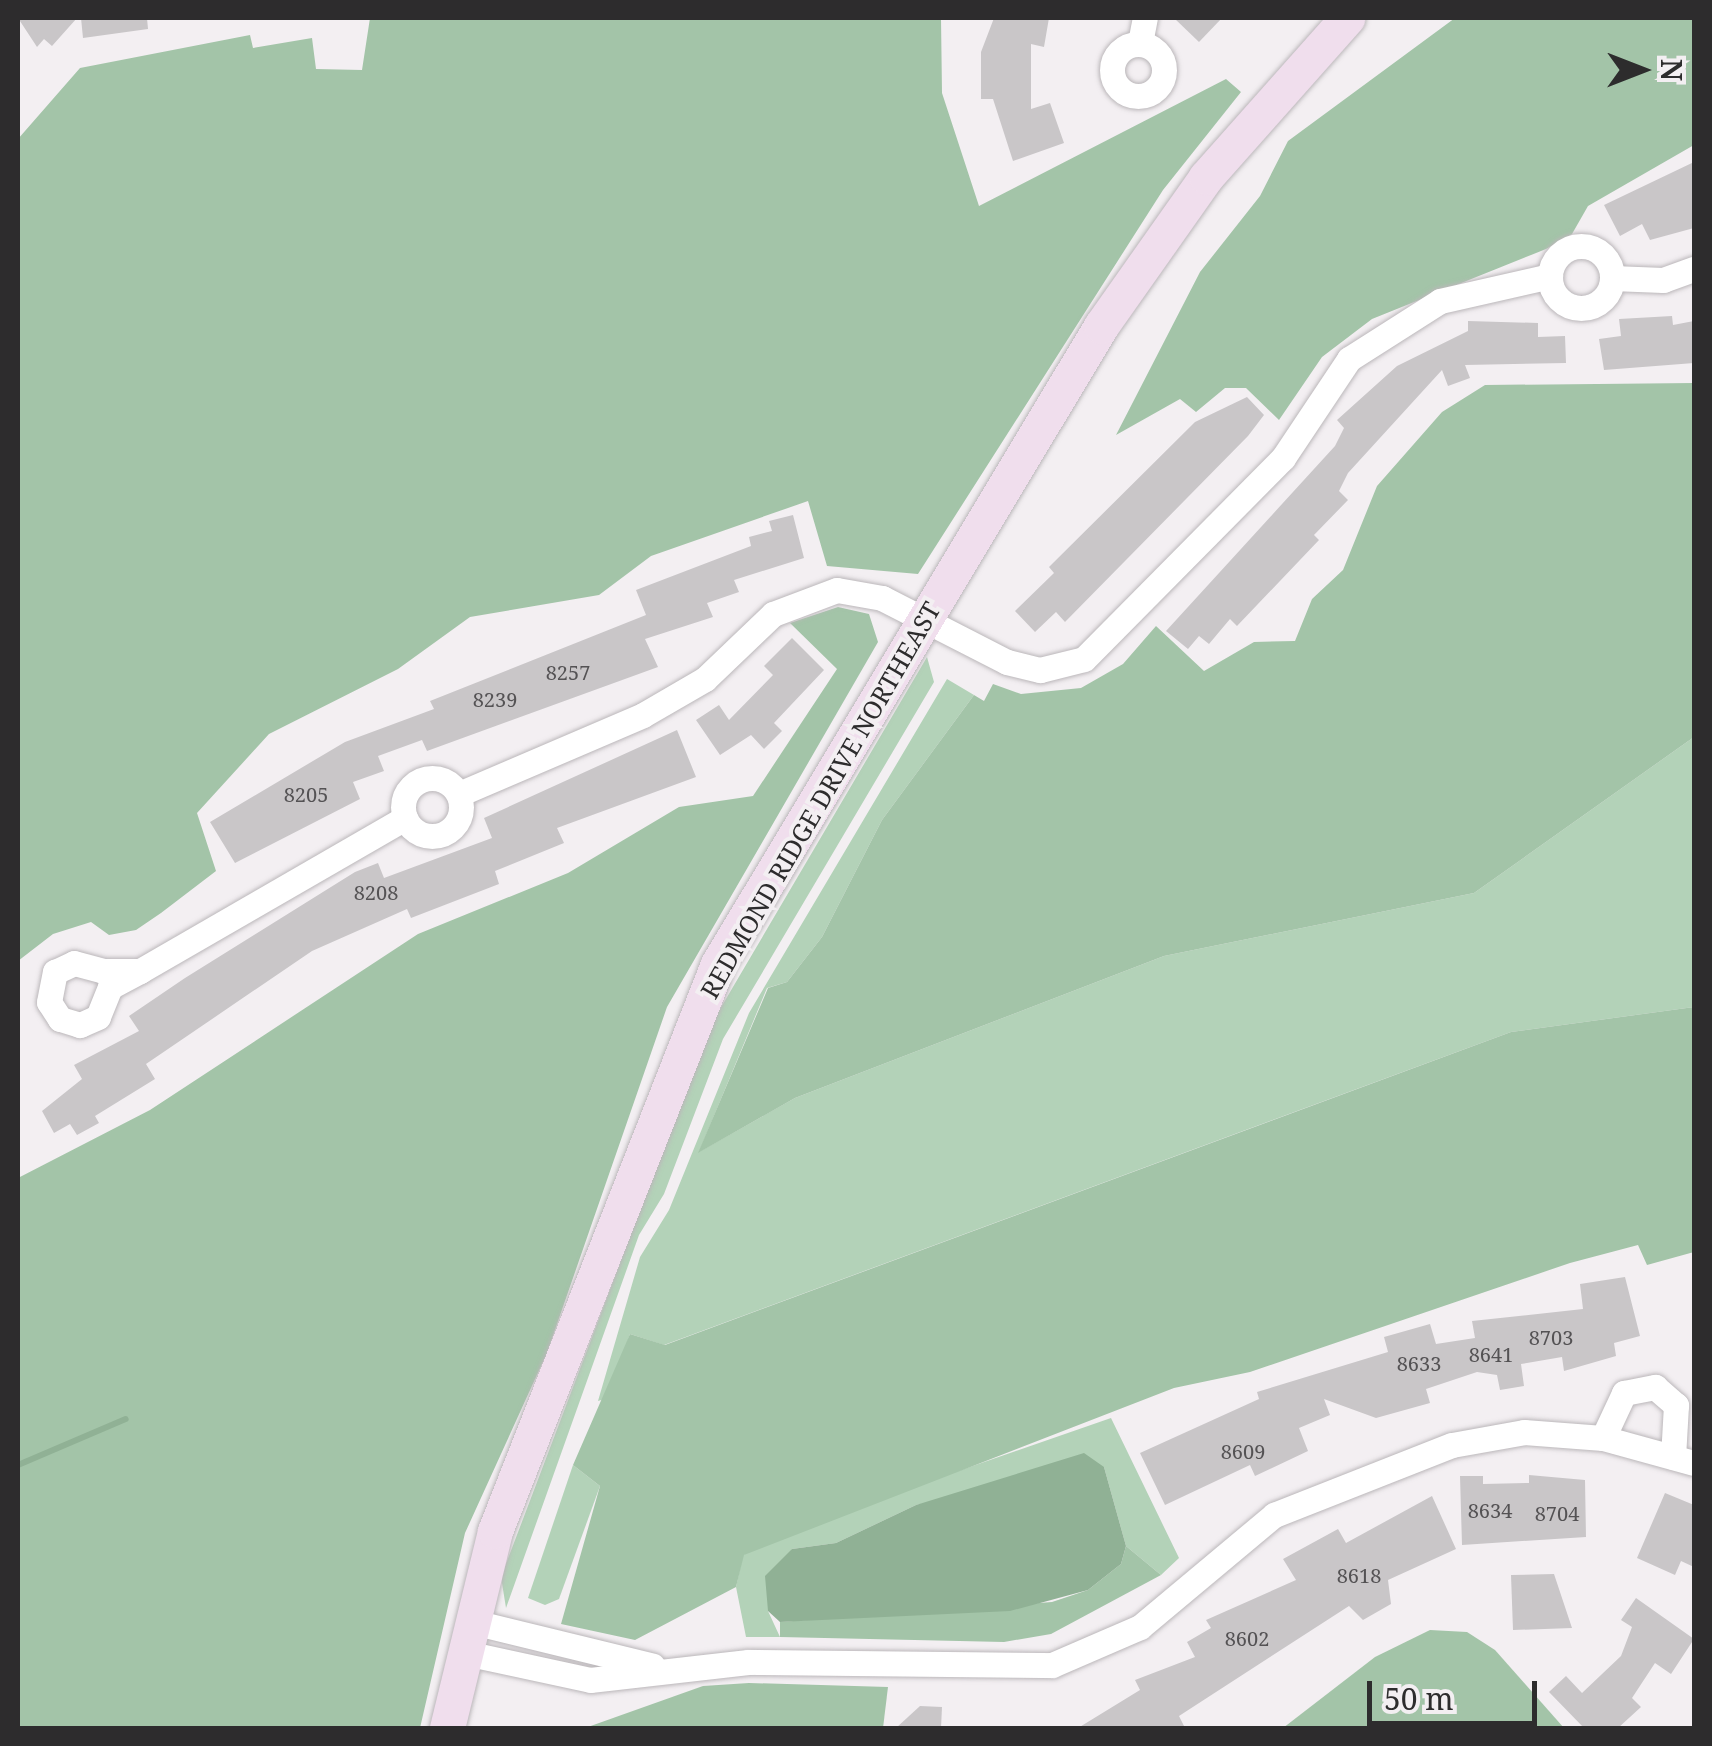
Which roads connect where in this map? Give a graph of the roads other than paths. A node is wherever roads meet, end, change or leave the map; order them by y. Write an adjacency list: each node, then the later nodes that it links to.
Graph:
1 (1347, 18): 5 (street, REDMOND RIDGE DRIVE NORTHEAST)
2 (1694, 269): 4 (street)
3 (1550, 276): 4 (street); 4 (street); 5 (street)
4 (1612, 278)
5 (924, 622): 6 (street); 11 (street, REDMOND RIDGE DRIVE NORTHEAST)
6 (459, 794): 7 (street); 7 (street)
7 (405, 818): 8 (street)
8 (140, 972)
9 (1603, 1438): 10 (street); 10 (street); 11 (street)
10 (1684, 1460)
11 (465, 1637): 12 (street, REDMOND RIDGE DRIVE NORTHEAST)
12 (448, 1728)

